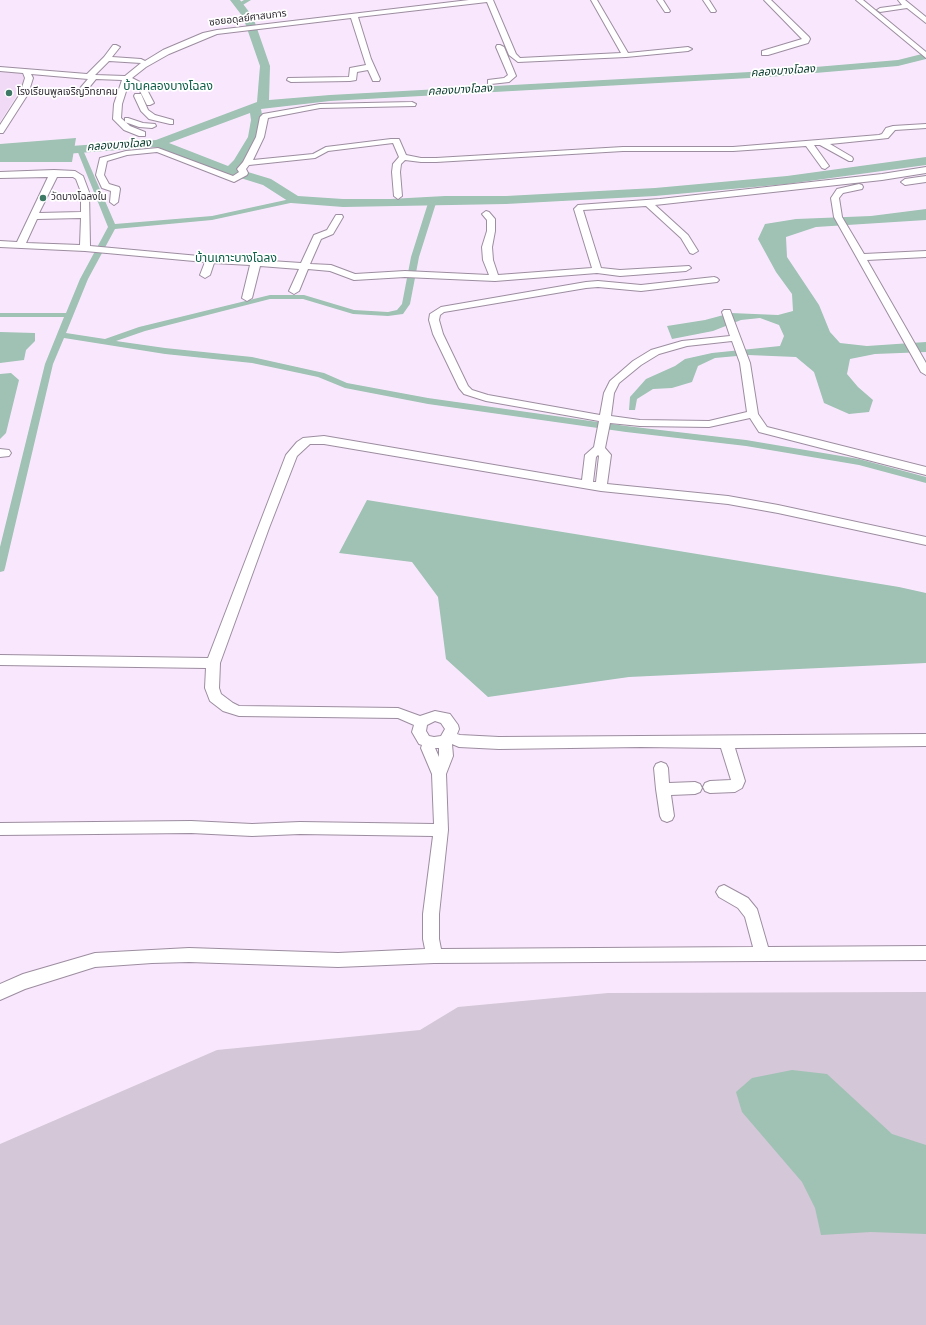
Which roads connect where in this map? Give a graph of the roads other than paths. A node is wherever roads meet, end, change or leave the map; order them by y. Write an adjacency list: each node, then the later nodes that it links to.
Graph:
1 (416, 0): 13 (street)
2 (483, 0): 3 (street, ซอยอดุลย์ศาสนการ); 13 (street, ซอยอดุลย์ศาสนการ)
3 (486, 0)
4 (490, 0): 26 (street)
5 (594, 0): 26 (street)
6 (660, 0): 15 (street)
7 (706, 0): 16 (street)
8 (766, 0): 25 (street)
9 (859, 0): 22 (street)
10 (902, 0): 12 (street)
11 (871, 2): 14 (street)
12 (908, 6): 14 (street); 18 (street)
13 (420, 8): 17 (street, ซอยอดุลย์ศาสนการ)
14 (880, 10): 19 (street)
15 (667, 11)
16 (713, 11)
17 (354, 16): 30 (street); 36 (street, ซอยอดุลย์ศาสนการ)
18 (926, 21)
19 (895, 23)
20 (498, 41): 37 (street)
21 (116, 47): 28 (street)
22 (916, 48): 24 (street); 27 (street)
23 (688, 49): 26 (street)
24 (926, 49)
25 (766, 53)
26 (626, 55)
27 (926, 56)
28 (107, 59): 29 (street); 33 (street)
29 (141, 61)
30 (370, 67): 34 (street); 35 (street)
31 (0, 69): 32 (street)
32 (26, 71): 33 (street); 44 (street)
33 (91, 77): 36 (street); 38 (street)
34 (376, 79)
35 (291, 80)
36 (128, 81): 39 (street); 41 (street); 42 (street); 45 (street)
37 (491, 82)
38 (80, 93)
39 (150, 103)
40 (412, 104): 50 (street)
41 (170, 122)
42 (152, 126)
43 (926, 126): 46 (street)
44 (1, 127)
45 (142, 134)
46 (822, 143): 47 (street); 49 (street)
47 (809, 144): 48 (street); 51 (street)
48 (403, 157): 50 (street); 58 (street)
49 (849, 159)
50 (247, 163): 56 (street)
51 (825, 166)
52 (926, 170): 60 (street)
53 (54, 173): 54 (street); 57 (street); 63 (street)
54 (0, 175)
55 (926, 179): 70 (street)
56 (115, 189): 57 (street); 59 (street)
57 (92, 192): 62 (street)
58 (398, 196)
59 (114, 202)
60 (648, 203): 68 (street); 75 (street)
61 (486, 214): 77 (street)
62 (86, 215): 63 (street); 67 (street)
63 (36, 216): 66 (street)
64 (339, 217): 73 (street)
65 (0, 244): 66 (street)
66 (20, 245): 67 (street)
67 (87, 248): 71 (street)
68 (694, 251)
69 (926, 254): 70 (street)
70 (861, 258): 83 (street)
71 (210, 260): 72 (street); 76 (street)
72 (256, 262): 73 (street); 80 (street)
73 (306, 266): 77 (street); 79 (street)
74 (686, 268): 75 (street)
75 (598, 270): 77 (street)
76 (205, 275)
77 (495, 278)
78 (714, 280): 85 (street)
79 (294, 291)
80 (247, 298)
81 (727, 312): 82 (street)
82 (738, 343): 84 (street); 85 (street)
83 (926, 372)
84 (754, 414): 85 (street); 87 (street)
85 (605, 422): 86 (street)
86 (600, 443): 88 (street); 89 (street)
87 (926, 471)
88 (586, 484): 89 (street); 92 (street)
89 (601, 487): 90 (street)
90 (926, 542)
91 (0, 660): 92 (street)
92 (213, 664): 93 (street)
93 (421, 723): 94 (street); 96 (street)
94 (447, 739): 96 (street); 97 (street); 99 (street)
95 (926, 740): 97 (street)
96 (429, 742): 99 (street)
97 (726, 742): 100 (street)
98 (661, 768): 102 (street)
99 (439, 774): 105 (street)
100 (710, 787)
101 (695, 788): 102 (street)
102 (663, 789): 103 (street)
103 (667, 816)
104 (0, 829): 105 (street)
105 (441, 830): 109 (street)
106 (724, 892): 107 (street)
107 (762, 953): 108 (street); 109 (street)
108 (926, 953)
109 (434, 956): 110 (street)
110 (0, 992)

